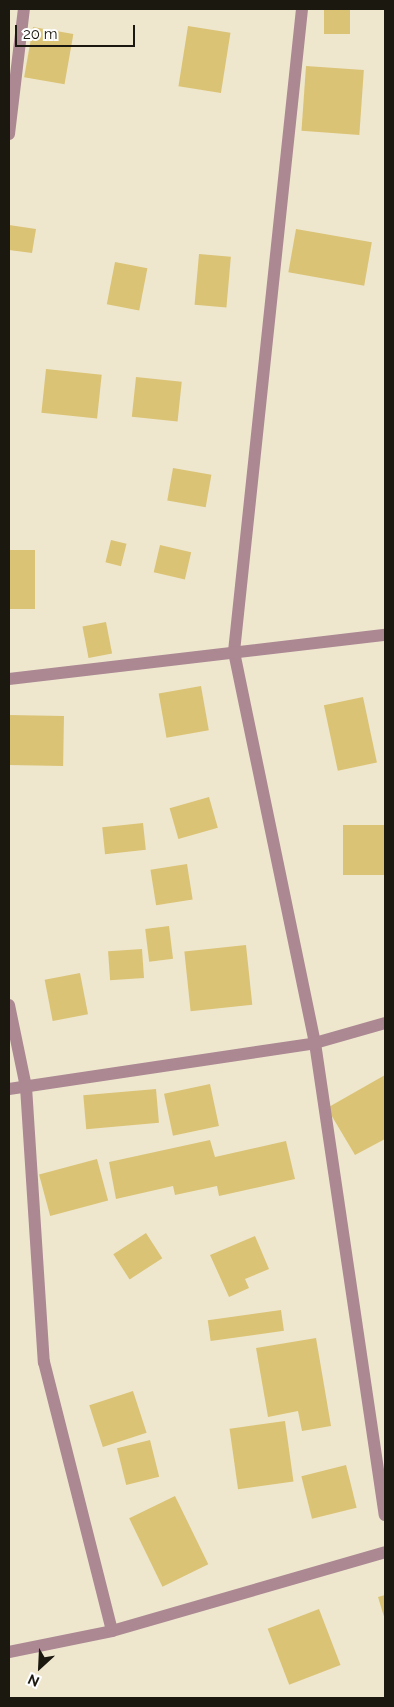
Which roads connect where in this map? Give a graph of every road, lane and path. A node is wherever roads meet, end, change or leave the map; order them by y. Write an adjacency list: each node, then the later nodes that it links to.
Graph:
1 (24, 9): 3 (street)
2 (302, 9): 5 (street)
3 (9, 134)
4 (385, 635): 5 (street)
5 (234, 652): 6 (street); 9 (street)
6 (9, 679)
7 (9, 1005): 10 (street)
8 (385, 1023): 9 (street)
9 (315, 1043): 10 (street); 12 (street)
10 (26, 1087): 11 (street); 14 (street)
11 (9, 1089)
12 (385, 1515)
13 (385, 1552): 14 (street)
14 (112, 1632): 15 (street)
15 (9, 1652)

